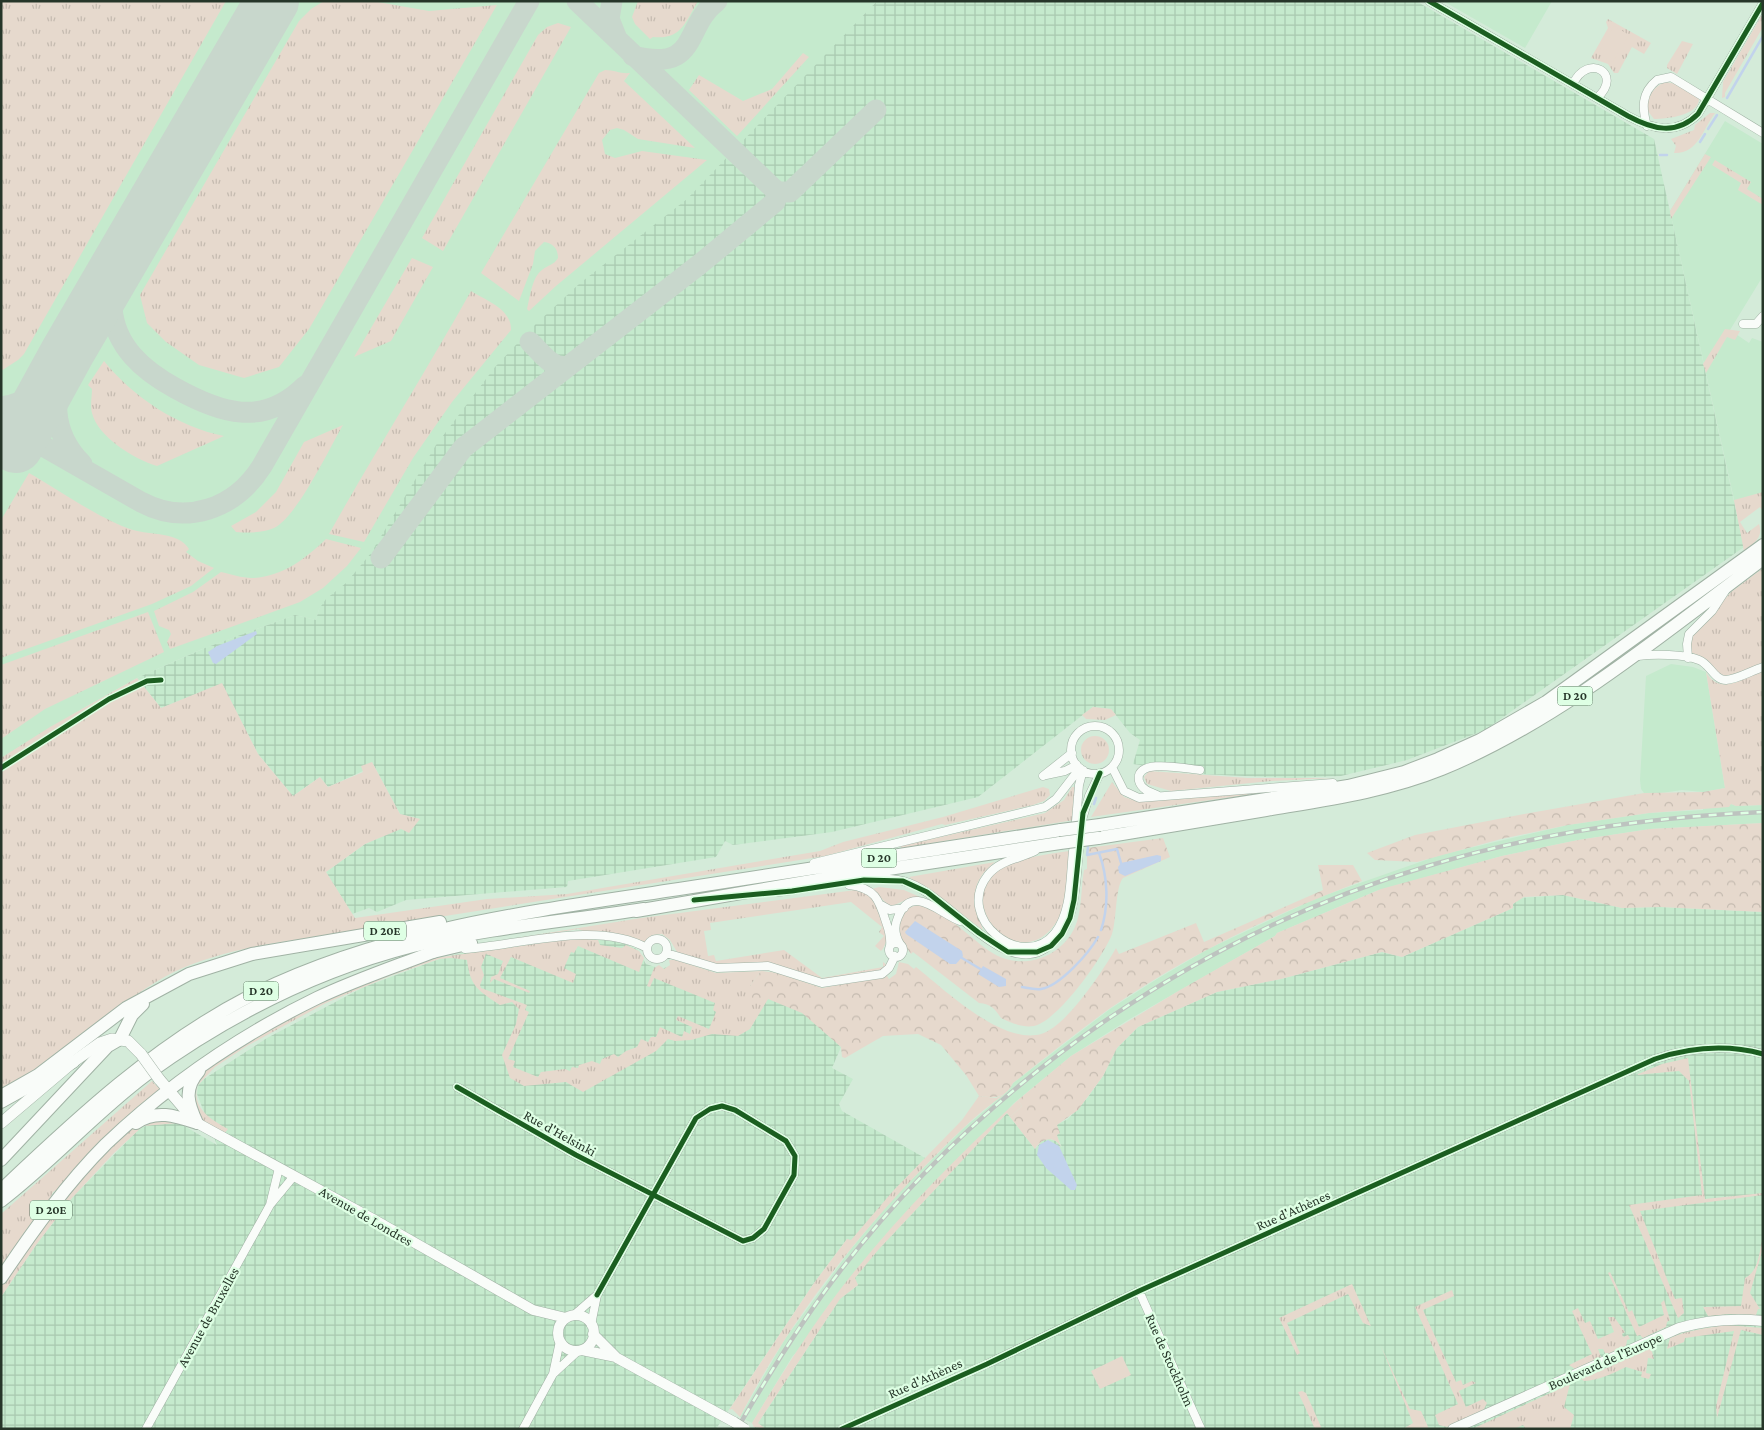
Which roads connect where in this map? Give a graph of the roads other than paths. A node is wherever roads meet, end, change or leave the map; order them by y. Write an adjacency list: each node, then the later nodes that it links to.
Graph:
1 (1430, 1): 3 (street)
2 (1763, 3): 5 (street)
3 (1573, 84): 4 (street); 4 (street)
4 (1597, 98): 6 (street)
5 (1708, 98): 6 (street); 6 (street); 7 (street)
6 (1647, 126)
7 (1763, 133)
8 (1763, 316): 9 (street)
9 (1743, 324)
10 (1763, 545): 21 (main road, D 20)
11 (1763, 559): 12 (main road, D 20)
12 (1729, 584): 13 (main road, D 20); 14 (street)
13 (1628, 658): 14 (street); 23 (main road, D 20)
14 (1688, 658): 15 (street)
15 (1763, 667)
16 (1072, 753): 17 (street); 18 (street); 18 (street)
17 (1112, 767): 20 (street); 22 (street)
18 (1080, 768): 20 (street); 20 (street); 26 (street)
19 (1200, 770): 22 (street)
20 (1100, 773)
21 (1380, 778): 22 (street); 23 (main road, D 20)
22 (1158, 796)
23 (1099, 831): 24 (main road, D 20, bridge)
24 (1058, 839): 26 (main road, D 20); 28 (main road, D 20); 32 (street)
25 (840, 883): 28 (street); 29 (street); 32 (street)
26 (698, 886): 27 (main road, D 20)
27 (614, 899): 39 (main road, D 20E); 55 (main road, D 20)
28 (694, 900): 31 (main road, D 20)
29 (881, 905): 30 (street); 34 (street)
30 (904, 908): 32 (street); 33 (street)
31 (644, 909): 36 (main road, D 20E); 50 (main road, D 20)
32 (967, 924)
33 (900, 944): 34 (street); 38 (street)
34 (890, 946): 38 (street)
35 (647, 948): 36 (street); 37 (street); 37 (street)
36 (434, 952): 42 (main road, D 20E)
37 (666, 953): 38 (street)
38 (895, 956)
39 (162, 987): 40 (main road, D 20E); 46 (main road, D 20E)
40 (120, 1039): 43 (main road); 45 (main road, bridge); 52 (main road, D 20E)
41 (1763, 1054): 61 (street, Rue d'Athènes)
42 (213, 1057): 45 (main road, D 20E); 49 (main road)
43 (73, 1062): 47 (main road); 48 (main road)
44 (457, 1087): 56 (street, Rue d'Helsinki)
45 (168, 1090): 49 (main road); 51 (main road, D 20E)
46 (1, 1096)
47 (1, 1102)
48 (1, 1123)
49 (197, 1123): 51 (main road); 53 (street, Avenue de Londres)
50 (88, 1124): 57 (main road, D 20); 59 (main road, D 20E)
51 (106, 1145): 60 (main road, D 20E)
52 (1, 1160)
53 (279, 1168): 54 (street, Avenue de Londres); 58 (street, Avenue de Bruxelles)
54 (294, 1176): 58 (street, Avenue de Bruxelles); 63 (street, Avenue de Londres)
55 (1, 1190)
56 (654, 1195): 56 (street, Rue d'Helsinki); 62 (street, Rue d'Helsinki)
57 (1, 1201)
58 (270, 1205): 71 (street, Avenue de Bruxelles)
59 (1, 1209)
60 (1, 1278)
61 (1139, 1291): 74 (street, Rue d'Athènes); 75 (street, Rue de Stockholm)
62 (598, 1295): 64 (street, Rue d'Helsinki); 66 (street, Rue d'Helsinki)
63 (533, 1310): 64 (street, Avenue de Londres); 67 (street, Avenue de Londres)
64 (570, 1317): 66 (street); 67 (street)
65 (1763, 1321): 76 (street, Boulevard de l'Europe)
66 (592, 1329): 68 (street); 69 (street)
67 (559, 1338): 68 (street); 70 (street)
68 (580, 1350): 69 (street); 70 (street)
69 (617, 1358): 73 (street, bridge)
70 (554, 1374): 72 (street)
71 (146, 1429)
72 (523, 1429)
73 (745, 1429)
74 (842, 1429)
75 (1201, 1429)
76 (1453, 1429)

